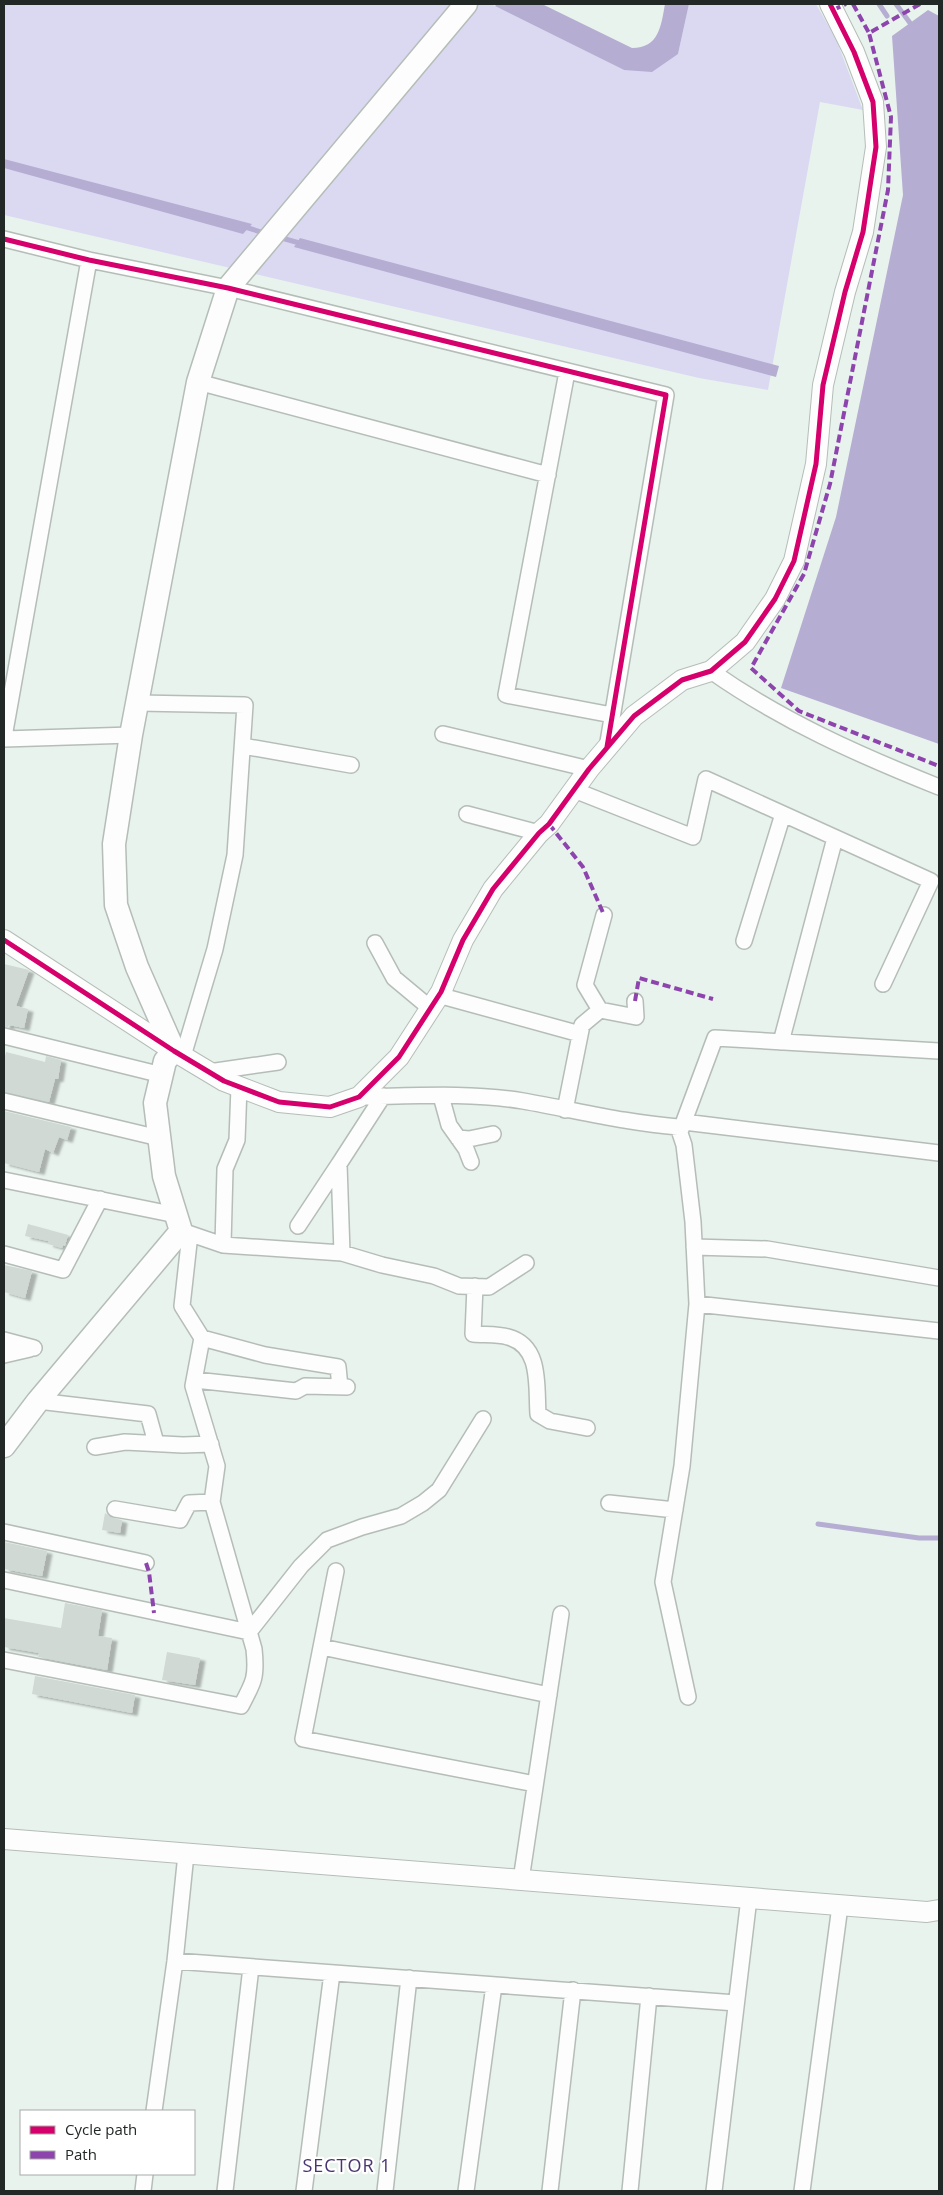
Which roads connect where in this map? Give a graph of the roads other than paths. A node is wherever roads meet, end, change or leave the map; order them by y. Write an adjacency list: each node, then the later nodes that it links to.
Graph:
1 (466, 4): 5 (main road)
2 (830, 4): 9 (street)
3 (4, 239): 4 (street)
4 (89, 260): 5 (street); 14 (street)
5 (228, 288): 6 (street); 7 (main road)
6 (567, 372): 8 (street); 11 (street)
7 (198, 382): 8 (street); 10 (main road)
8 (548, 475): 11 (street)
9 (711, 671): 16 (street); 19 (street)
10 (138, 702): 13 (main road); 15 (street)
11 (612, 715): 16 (street)
12 (443, 734): 18 (street)
13 (131, 735): 14 (street); 37 (main road)
14 (4, 738)
15 (243, 746): 17 (street); 37 (street)
16 (606, 749): 18 (street)
17 (351, 765)
18 (589, 769): 20 (street)
19 (939, 787)
20 (574, 790): 22 (street); 23 (street)
21 (467, 814): 23 (street)
22 (783, 814): 24 (street); 27 (street)
23 (539, 833): 30 (street)
24 (836, 838): 29 (street); 35 (street)
25 (604, 915): 32 (street)
26 (4, 940): 37 (street)
27 (744, 941)
28 (375, 943): 30 (street)
29 (883, 984)
30 (434, 1001): 33 (street); 44 (street)
31 (635, 1001): 32 (street)
32 (600, 1010): 33 (street)
33 (580, 1034): 46 (street)
34 (4, 1036): 40 (street)
35 (780, 1042): 36 (street); 47 (street)
36 (939, 1051)
37 (178, 1054): 39 (street); 40 (main road)
38 (278, 1062): 39 (street)
39 (209, 1072): 41 (street)
40 (162, 1075): 49 (main road)
41 (239, 1087): 44 (street); 58 (street)
42 (384, 1096): 43 (street); 44 (street); 53 (street)
43 (441, 1096): 46 (street); 50 (street)
44 (359, 1097)
45 (4, 1101): 49 (street)
46 (565, 1110): 47 (street)
47 (682, 1127): 51 (street); 59 (street)
48 (493, 1134): 50 (street)
49 (159, 1138): 56 (main road)
50 (458, 1138): 52 (street)
51 (939, 1153)
52 (471, 1162)
53 (339, 1164): 57 (street); 60 (street)
54 (4, 1180): 55 (street)
55 (100, 1199): 56 (street); 61 (street)
56 (183, 1226): 58 (street); 67 (street); 71 (main road)
57 (298, 1226)
58 (223, 1245): 60 (street)
59 (694, 1248): 63 (street); 65 (street)
60 (342, 1253): 64 (street)
61 (4, 1254)
62 (526, 1264): 64 (street)
63 (939, 1278)
64 (475, 1286): 73 (street)
65 (697, 1304): 66 (street); 81 (street)
66 (939, 1331)
67 (202, 1338): 70 (street); 70 (street)
68 (4, 1340): 69 (street)
69 (4, 1355)
70 (195, 1380): 75 (street)
71 (38, 1401): 74 (street); 76 (main road)
72 (483, 1419): 87 (street)
73 (587, 1428)
74 (156, 1443): 75 (street); 77 (street)
75 (211, 1444): 78 (street)
76 (4, 1446)
77 (95, 1447)
78 (212, 1502): 80 (street); 87 (street)
79 (609, 1503): 81 (street)
80 (115, 1509)
81 (675, 1510): 91 (street)
82 (4, 1532): 83 (street)
83 (146, 1563)
84 (336, 1571): 88 (street)
85 (4, 1580): 87 (street)
86 (561, 1614): 90 (street)
87 (249, 1632): 89 (street)
88 (322, 1647): 90 (street); 92 (street)
89 (4, 1660)
90 (548, 1695): 92 (street)
91 (688, 1697)
92 (535, 1784): 95 (street)
93 (4, 1839): 94 (street)
94 (186, 1854): 95 (street); 99 (street)
95 (521, 1880): 96 (street)
96 (749, 1898): 97 (street); 106 (street)
97 (840, 1906): 98 (street); 117 (street)
98 (939, 1910)
99 (175, 1961): 100 (street); 107 (street)
100 (251, 1967): 101 (street); 110 (street)
101 (332, 1973): 102 (street); 111 (street)
102 (409, 1978): 103 (street); 112 (street)
103 (494, 1985): 104 (street); 113 (street)
104 (573, 1990): 105 (street); 114 (street)
105 (648, 1996): 106 (street); 115 (street)
106 (736, 2003): 116 (street)
107 (154, 2110)
108 (145, 2175): 109 (street)
109 (143, 2191)
110 (225, 2191)
111 (304, 2191)
112 (386, 2191)
113 (466, 2191)
114 (550, 2191)
115 (630, 2191)
116 (714, 2191)
117 (802, 2191)

